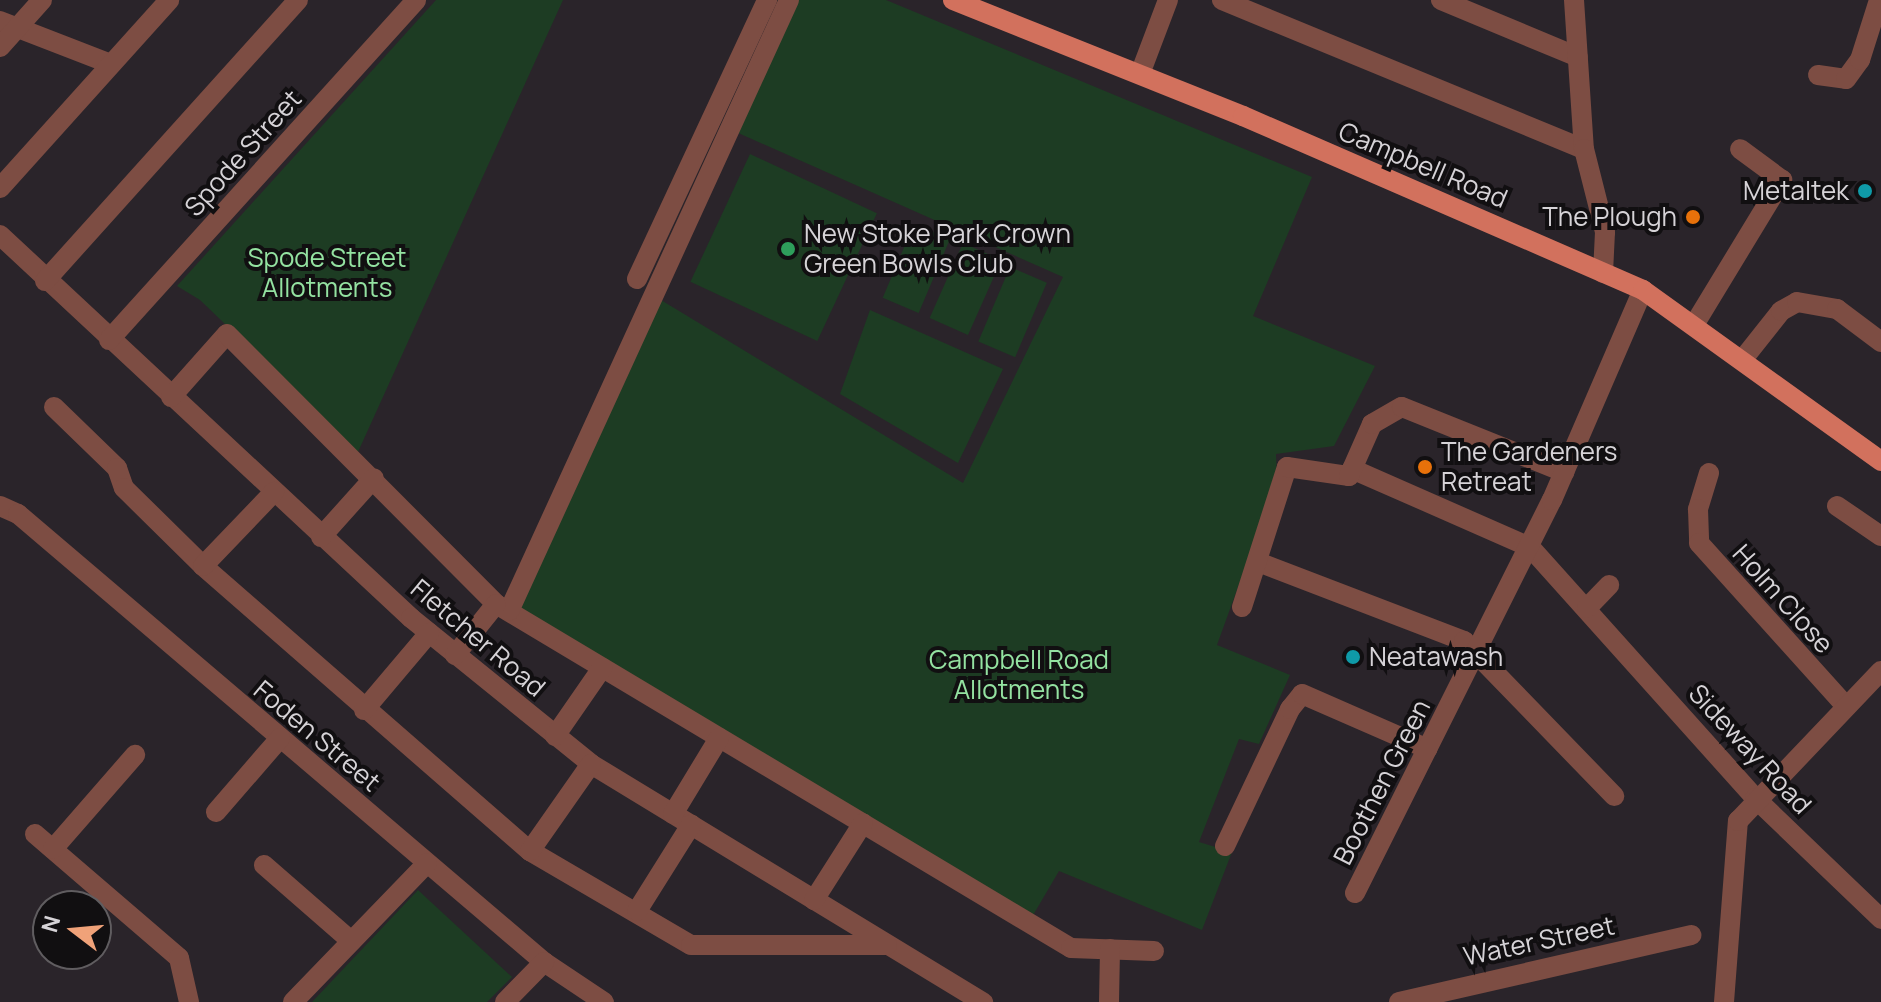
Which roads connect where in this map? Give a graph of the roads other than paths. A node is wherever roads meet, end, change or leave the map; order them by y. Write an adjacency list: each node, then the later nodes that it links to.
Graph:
1 (42, 0): 13 (street)
2 (169, 0): 16 (street)
3 (298, 0): 25 (street)
4 (416, 0): 28 (street, Spode Street)
5 (767, 0): 24 (street)
6 (789, 0): 48 (street)
7 (953, 0): 17 (main road, Campbell Road)
8 (1168, 0): 17 (street)
9 (1222, 0): 19 (street)
10 (1441, 0): 15 (street)
11 (1574, 0): 15 (street)
12 (1879, 0): 18 (street)
13 (8, 25): 14 (street); 16 (street)
14 (0, 47)
15 (1578, 57): 19 (street)
16 (111, 64): 21 (street)
17 (1140, 74): 23 (main road, Campbell Road)
18 (1818, 75)
19 (1584, 149): 23 (street)
20 (1740, 149): 27 (street)
21 (0, 188)
22 (0, 235): 25 (street, Fletcher Road)
23 (1603, 273): 26 (main road, Campbell Road)
24 (637, 279)
25 (45, 281): 28 (street, Fletcher Road)
26 (1643, 290): 27 (main road, Campbell Road); 35 (street, Boothen Green)
27 (1694, 325): 30 (main road, Campbell Road)
28 (109, 340): 31 (street, Fletcher Road)
29 (1881, 342): 30 (street)
30 (1743, 359): 33 (main road, Campbell Road)
31 (171, 397): 37 (street); 38 (street, Fletcher Road)
32 (54, 407): 45 (street)
33 (1881, 461)
34 (1352, 469): 35 (street); 43 (street); 44 (street)
35 (1564, 472): 43 (street, Boothen Green)
36 (1709, 473): 55 (street, Holm Close)
37 (374, 478): 42 (street); 48 (street)
38 (274, 492): 42 (street, Fletcher Road); 45 (street)
39 (0, 506): 58 (street, Foden Street)
40 (1837, 506): 41 (street)
41 (1881, 536)
42 (321, 537): 50 (street, Fletcher Road)
43 (1530, 547): 49 (street, Sideway Road); 51 (street, Boothen Green)
44 (1258, 562): 47 (street); 51 (street)
45 (203, 566): 56 (street)
46 (1609, 585): 49 (street)
47 (1242, 607)
48 (502, 608): 52 (street); 53 (street)
49 (1587, 608): 64 (street, Sideway Road)
50 (429, 633): 52 (street, Fletcher Road); 56 (street)
51 (1475, 651): 60 (street, Boothen Green); 63 (street)
52 (455, 655): 57 (street, Fletcher Road)
53 (602, 668): 57 (street); 59 (street)
54 (1881, 671): 55 (street)
55 (1845, 705): 64 (street)
56 (364, 710): 71 (street)
57 (555, 736): 62 (street, Fletcher Road)
58 (280, 738): 65 (street); 72 (street, Foden Street)
59 (719, 738): 66 (street); 67 (street)
60 (1428, 749): 69 (street); 74 (street, Boothen Green)
61 (135, 755): 70 (street)
62 (591, 764): 66 (street, Fletcher Road); 71 (street)
63 (1614, 796)
64 (1755, 798): 77 (street, Sideway Road); 91 (street)
65 (216, 812)
66 (682, 819): 75 (street, Fletcher Road); 76 (street)
67 (863, 823): 75 (street); 81 (street)
68 (35, 834): 70 (street)
69 (1225, 846)
70 (53, 849): 84 (street)
71 (530, 851): 76 (street)
72 (427, 863): 79 (street); 83 (street, Foden Street)
73 (264, 865): 79 (street)
74 (1355, 893)
75 (814, 900): 80 (street, Fletcher Road)
76 (637, 911): 80 (street)
77 (1881, 919)
78 (1691, 935): 90 (street, Water Street)
79 (351, 941): 85 (street)
80 (888, 945): 88 (street, Fletcher Road)
81 (1110, 949): 82 (street); 89 (street)
82 (1154, 951)
83 (544, 962): 86 (street); 87 (street, Foden Street)
84 (189, 1002)
85 (293, 1002)
86 (505, 1002)
87 (604, 1002)
88 (983, 1002)
89 (1109, 1002)
90 (1399, 1002)
91 (1724, 1002)

